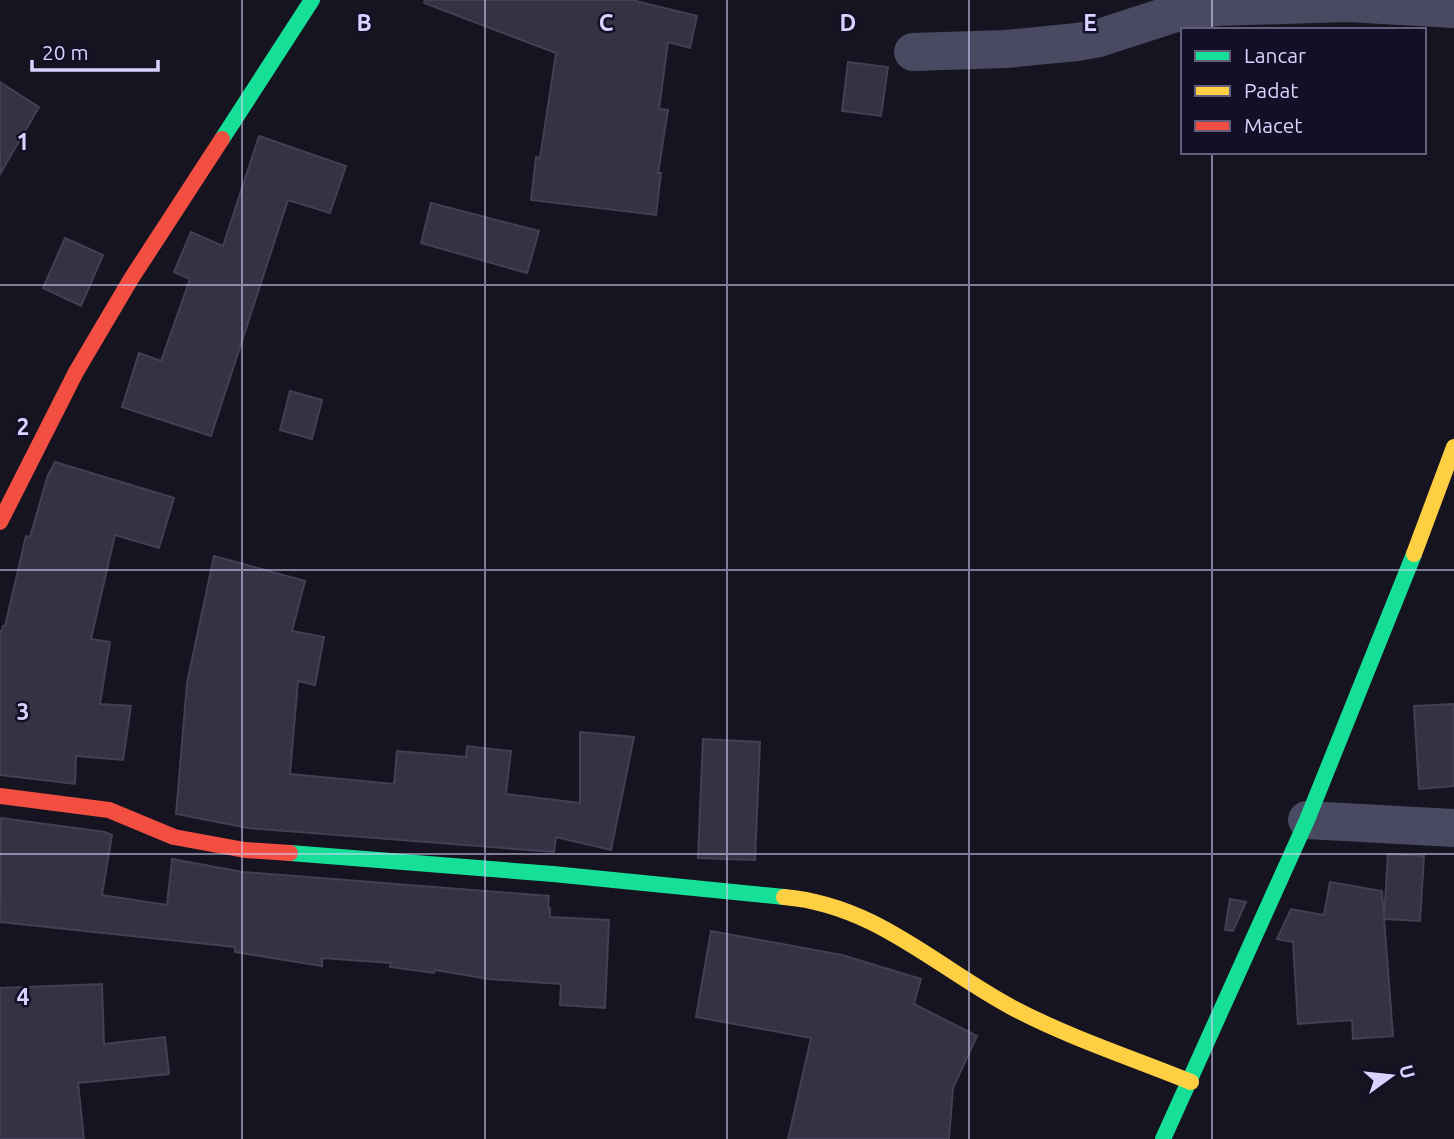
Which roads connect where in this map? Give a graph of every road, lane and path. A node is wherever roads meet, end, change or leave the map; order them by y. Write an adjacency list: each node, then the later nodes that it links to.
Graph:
1 (312, 0): 5 (street)
2 (1454, 9): 3 (street)
3 (913, 52)
4 (1452, 458): 7 (street)
5 (0, 522)
6 (0, 796): 9 (street)
7 (1307, 820): 8 (street); 9 (street)
8 (1454, 828)
9 (1191, 1082): 10 (street)
10 (1163, 1139)

